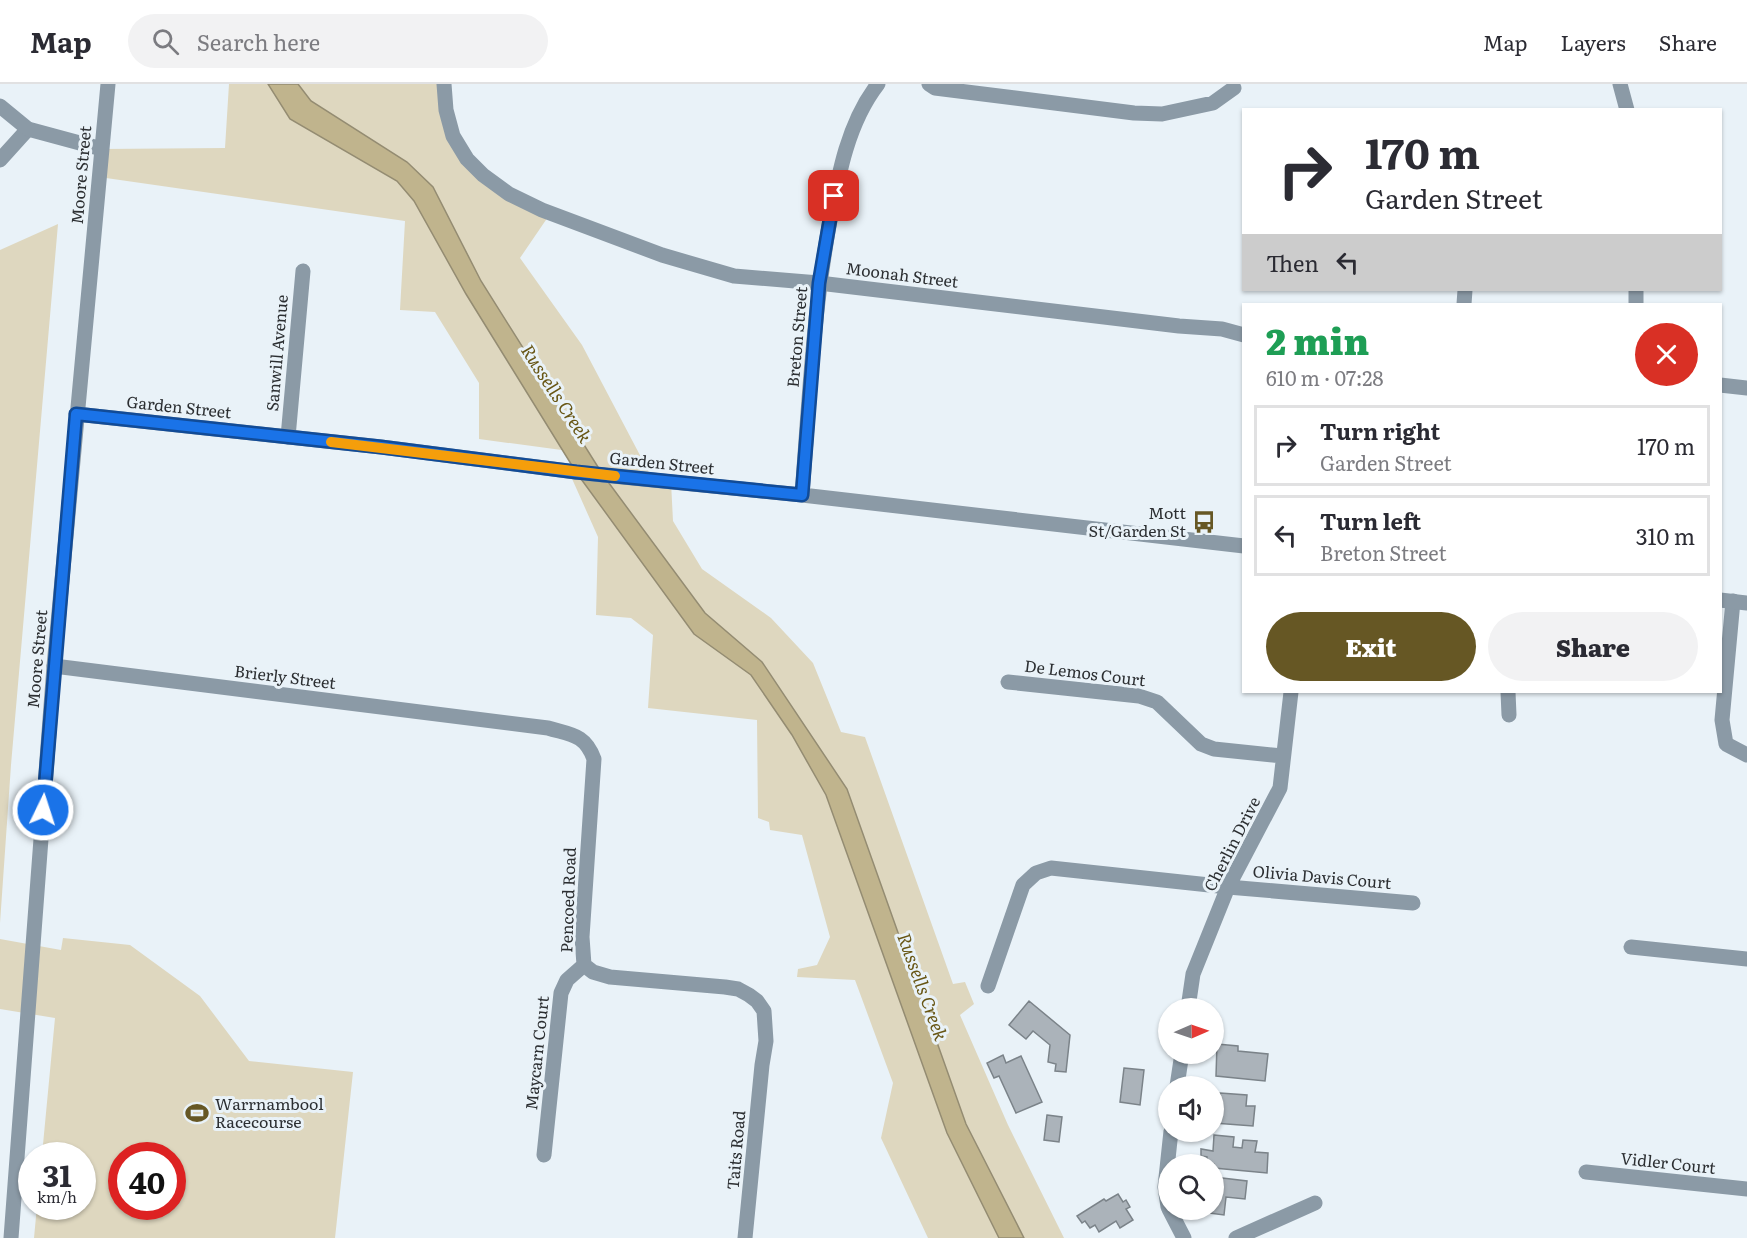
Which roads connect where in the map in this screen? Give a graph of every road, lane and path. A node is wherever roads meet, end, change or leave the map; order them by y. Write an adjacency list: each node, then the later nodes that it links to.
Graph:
1 (108, 84): 10 (street, Moore Street)
2 (444, 84): 13 (street, Moonah Street)
3 (878, 84): 13 (street, Breton Street)
4 (929, 84): 6 (street)
5 (1620, 84): 8 (street)
6 (1234, 88)
7 (0, 106): 9 (street)
8 (1627, 108)
9 (28, 129): 10 (street); 11 (street)
10 (102, 149): 17 (street, Moore Street)
11 (0, 160)
12 (303, 271): 18 (street, Sanwill Avenue)
13 (819, 283): 14 (street, Moonah Street); 19 (street, Breton Street)
14 (1242, 334)
15 (1722, 385): 16 (street)
16 (1747, 388)
17 (76, 414): 18 (street, Garden Street); 22 (street, Moore Street)
18 (288, 438): 19 (street, Garden Street)
19 (802, 495): 20 (street, Garden Street)
20 (1242, 546)
21 (1734, 601): 28 (street)
22 (54, 666): 27 (street, Brierly Street); 43 (street, Moore Street)
23 (1008, 682): 29 (street, De Lemos Court)
24 (1291, 693): 29 (street, Cherlin Drive)
25 (1508, 693): 26 (street)
26 (1509, 715)
27 (511, 723): 34 (street, Pencoed Road)
28 (1747, 755)
29 (1282, 756): 30 (street, Cherlin Drive)
30 (1228, 887): 31 (street, Olivia Davis Court); 35 (street, Olivia Davis Court); 36 (street, Cherlin Drive)
31 (1413, 903)
32 (1630, 947): 33 (street)
33 (1747, 959)
34 (584, 965): 37 (street, Pencoed Road); 38 (street, Maycarn Court)
35 (988, 986)
36 (1189, 998)
37 (762, 1065): 44 (street, Taits Road)
38 (544, 1155)
39 (1586, 1172): 40 (street, Vidler Court)
40 (1747, 1189)
41 (1315, 1203): 46 (street)
42 (1175, 1220): 45 (street)
43 (11, 1238)
44 (745, 1238)
45 (1184, 1238)
46 (1236, 1238)

